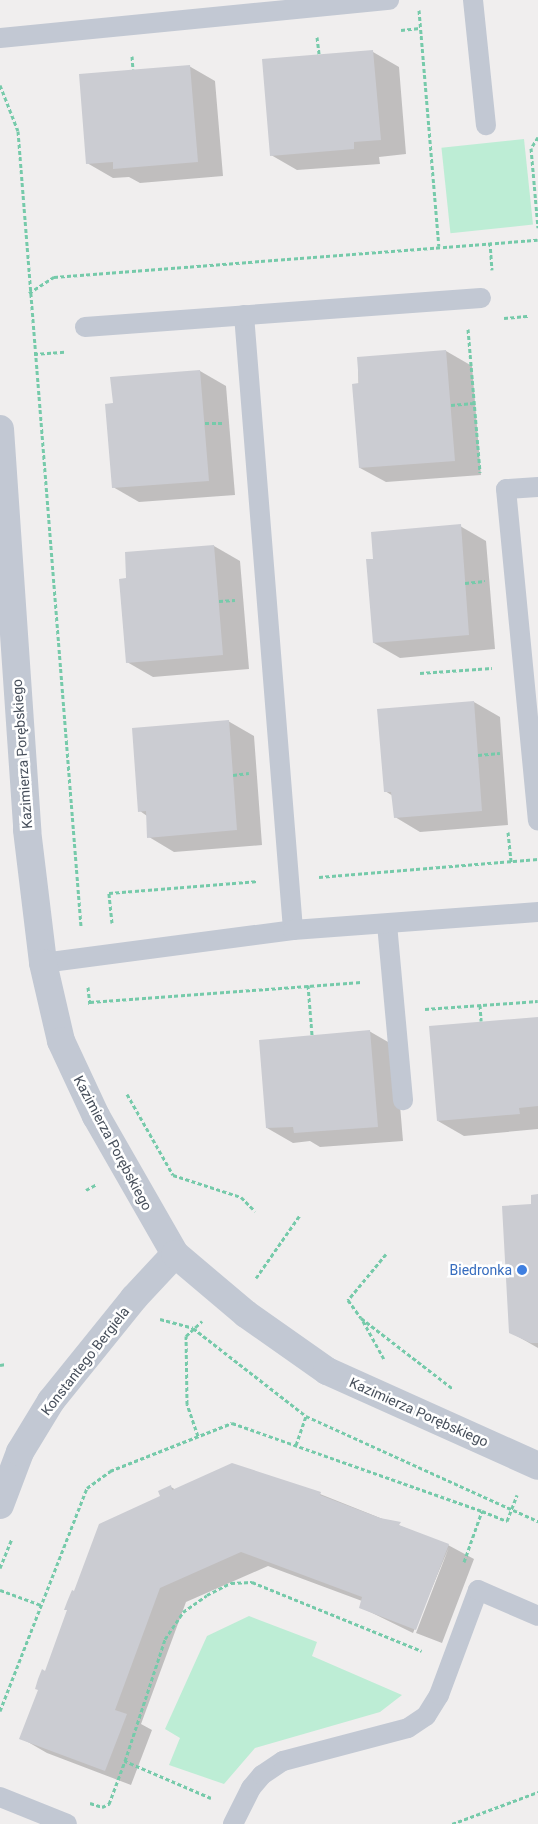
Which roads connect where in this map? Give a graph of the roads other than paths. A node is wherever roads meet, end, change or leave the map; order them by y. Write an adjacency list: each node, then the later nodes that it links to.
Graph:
1 (389, 0): 3 (lane)
2 (473, 0): 4 (lane)
3 (0, 38)
4 (486, 125)
5 (481, 298): 6 (lane)
6 (244, 315): 7 (lane); 13 (lane)
7 (85, 327)
8 (0, 428): 14 (street, Kazimierza Porębskiego)
9 (538, 487): 10 (lane)
10 (538, 820)
11 (538, 912): 12 (lane)
12 (387, 924): 13 (lane); 15 (lane)
13 (293, 930): 14 (lane)
14 (42, 962): 16 (street, Kazimierza Porębskiego)
15 (403, 1100)
16 (175, 1254): 17 (street, Kazimierza Porębskiego); 18 (street, Konstantego Bergiela)
17 (534, 1464)
18 (0, 1505)
19 (538, 1616): 21 (lane)
20 (0, 1797): 22 (lane)
21 (236, 1817)
22 (67, 1824)

